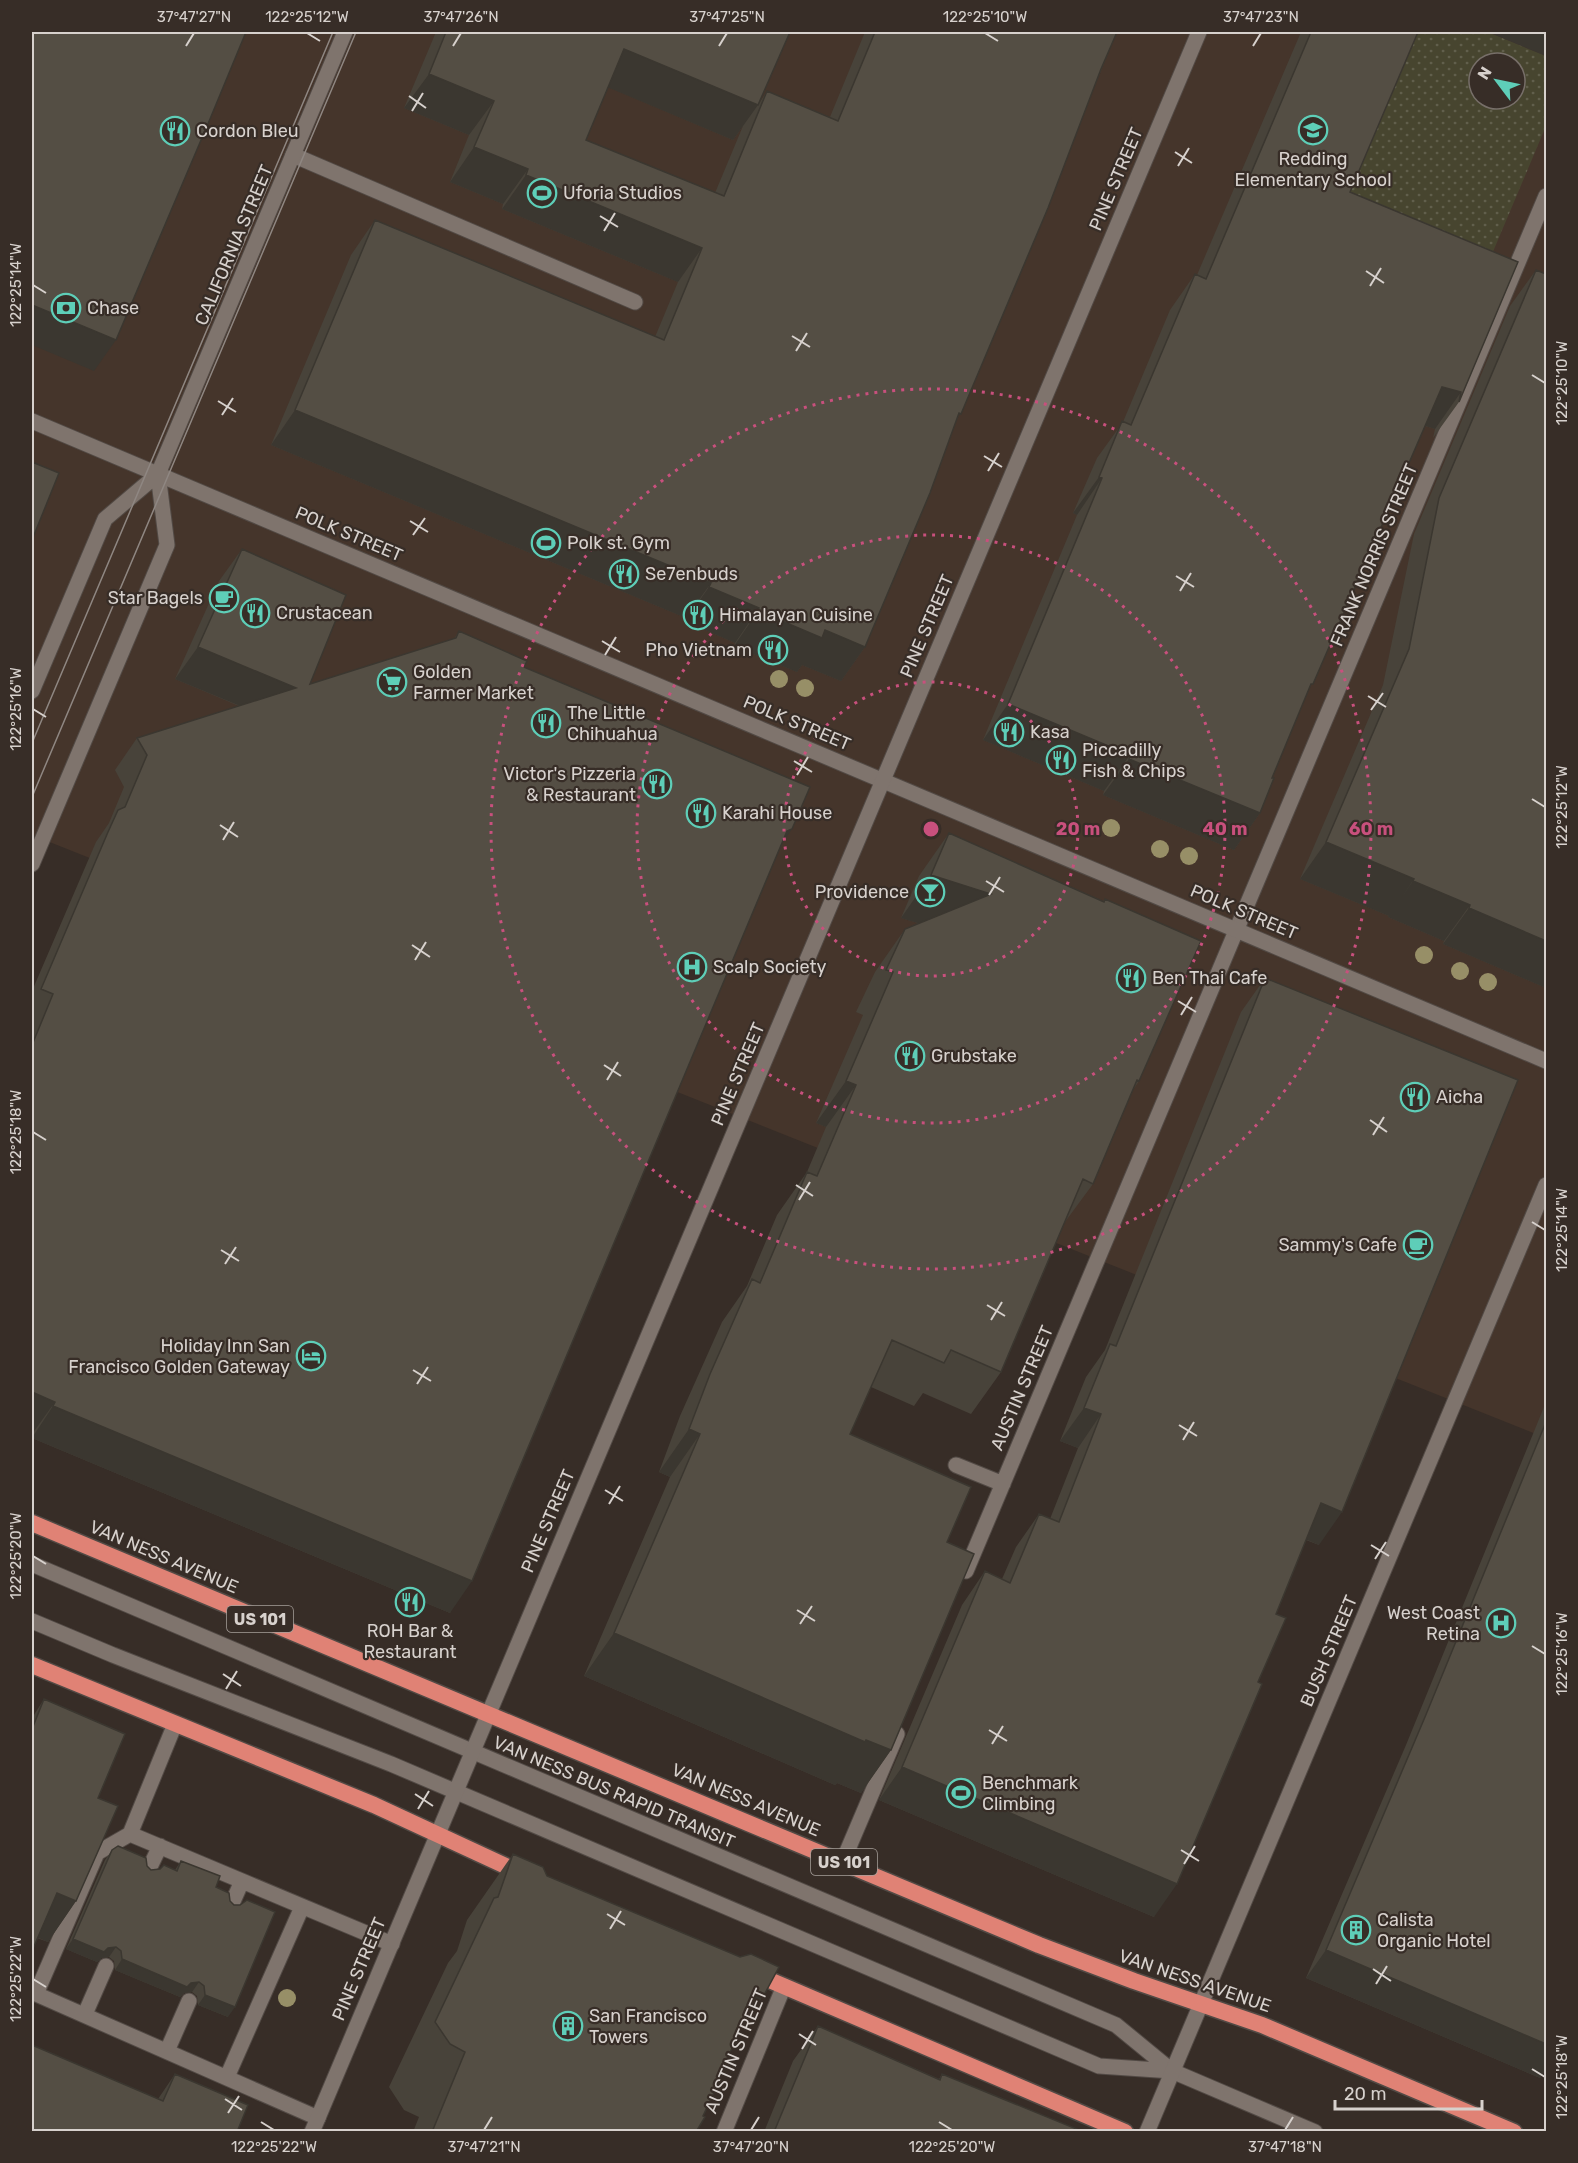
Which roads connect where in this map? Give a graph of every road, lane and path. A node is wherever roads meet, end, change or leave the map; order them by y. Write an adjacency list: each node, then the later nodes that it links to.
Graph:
1 (345, 32): 3 (main road, CALIFORNIA STREET)
2 (1199, 32): 9 (main road, PINE STREET)
3 (293, 156): 5 (main road); 7 (main road, CALIFORNIA STREET)
4 (1546, 196): 11 (main road, FRANK NORRIS STREET)
5 (635, 303)
6 (32, 421): 7 (main road, POLK STREET)
7 (158, 474): 8 (main road, CALIFORNIA STREET); 9 (main road, POLK STREET); 10 (main road)
8 (32, 691)
9 (882, 781): 11 (main road, POLK STREET); 21 (main road, PINE STREET)
10 (32, 864)
11 (1237, 930): 12 (main road, POLK STREET); 15 (main road, AUSTIN STREET)
12 (1546, 1061)
13 (1546, 1185): 40 (main road, BUSH STREET)
14 (956, 1465): 15 (main road)
15 (1003, 1484): 18 (main road, AUSTIN STREET)
16 (32, 1523): 21 (highway, VAN NESS AVENUE / US 101)
17 (32, 1564): 24 (main road, VAN NESS BUS RAPID TRANSIT)
18 (961, 1583)
19 (32, 1621): 25 (main road, VAN NESS BUS RAPID TRANSIT)
20 (32, 1665): 22 (highway)
21 (488, 1714): 24 (main road, PINE STREET); 29 (highway, VAN NESS AVENUE / US 101)
22 (175, 1724): 26 (main road); 27 (highway)
23 (901, 1725): 29 (main road)
24 (472, 1753): 25 (main road, PINE STREET); 43 (main road, VAN NESS BUS RAPID TRANSIT)
25 (456, 1791): 27 (main road, PINE STREET); 43 (main road, VAN NESS BUS RAPID TRANSIT)
26 (130, 1834): 28 (main road); 41 (main road)
27 (437, 1836): 32 (highway); 35 (main road, PINE STREET)
28 (160, 1846): 30 (main road); 31 (main road)
29 (843, 1861): 40 (highway, VAN NESS AVENUE / US 101)
30 (148, 1871)
31 (242, 1881): 33 (main road); 34 (main road)
32 (538, 1881)
33 (231, 1906)
34 (302, 1906): 35 (main road); 44 (main road)
35 (392, 1944): 45 (main road, PINE STREET)
36 (106, 1966): 41 (main road)
37 (741, 1968): 38 (highway)
38 (784, 1986): 46 (main road, AUSTIN STREET); 47 (highway)
39 (189, 2001): 42 (main road)
40 (1201, 2004): 43 (main road, BUSH STREET); 50 (highway, VAN NESS AVENUE / US 101)
41 (85, 2014): 42 (main road)
42 (167, 2051): 44 (main road)
43 (1172, 2071): 48 (main road, BUSH STREET); 49 (main road, VAN NESS BUS RAPID TRANSIT)
44 (227, 2077): 45 (main road)
45 (315, 2125)
46 (724, 2132)
47 (1125, 2132)
48 (1147, 2132)
49 (1315, 2132)
50 (1514, 2132)

